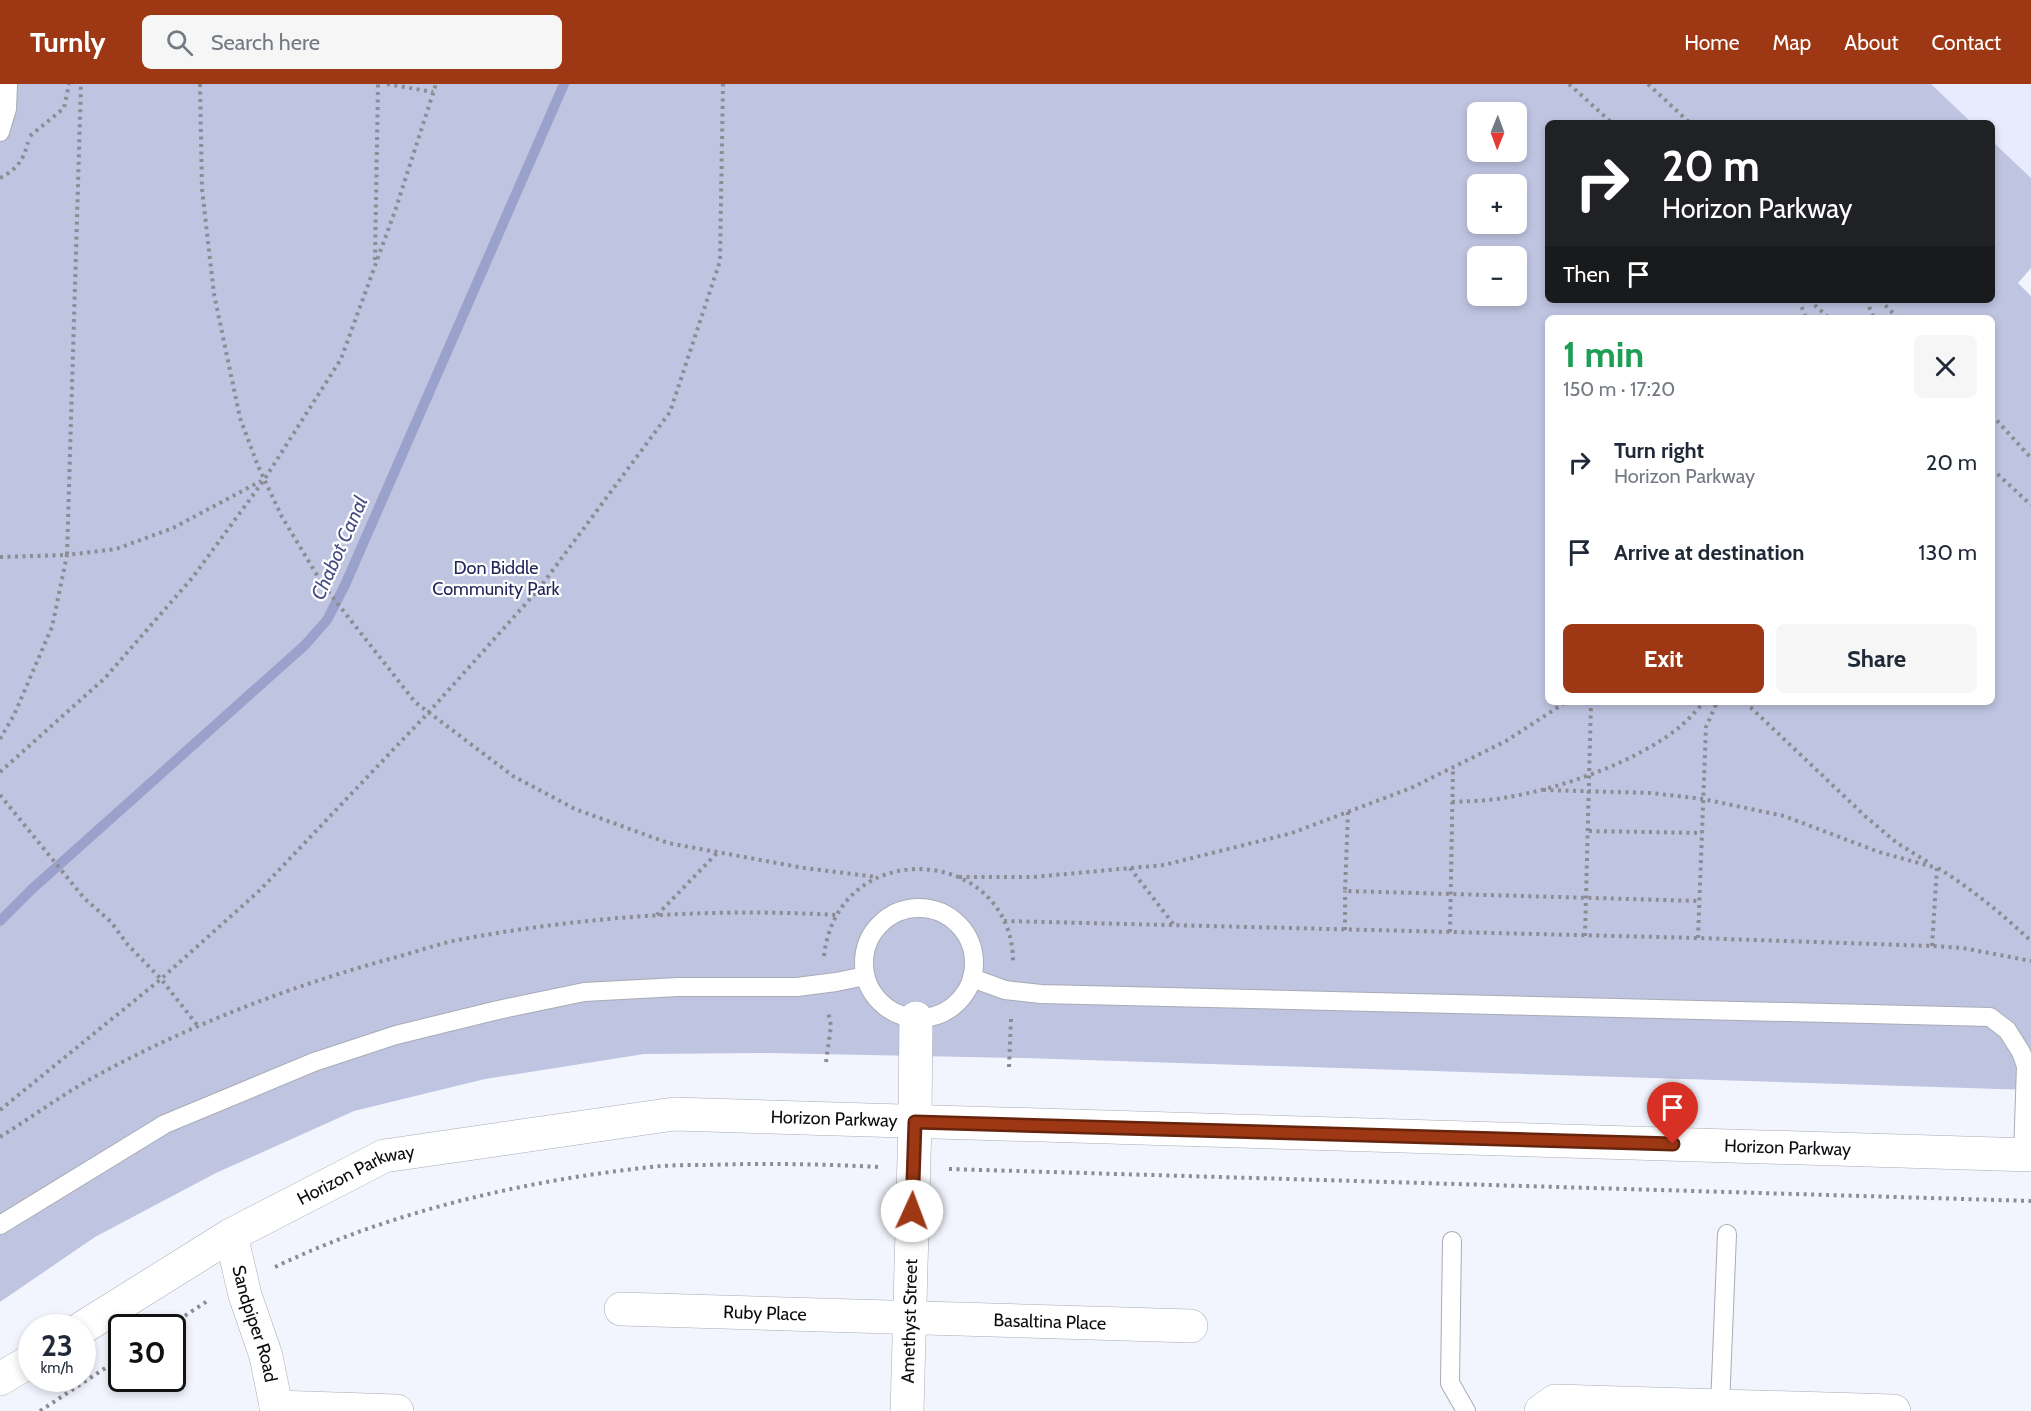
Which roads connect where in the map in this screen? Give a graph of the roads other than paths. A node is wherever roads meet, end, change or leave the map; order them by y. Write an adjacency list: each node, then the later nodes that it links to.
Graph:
1 (8, 84): 2 (lane)
2 (0, 132)
3 (865, 976): 4 (lane); 5 (lane); 8 (lane)
4 (972, 978): 5 (lane); 7 (lane)
5 (916, 1018): 6 (street, Amethyst Street)
6 (915, 1122): 7 (street, Horizon Parkway); 10 (street, Horizon Parkway); 13 (street, Amethyst Street)
7 (2027, 1155)
8 (0, 1225)
9 (1727, 1234): 18 (lane)
10 (231, 1235): 14 (street, Horizon Parkway); 19 (street, Sandpiper Road)
11 (1452, 1241): 23 (lane)
12 (621, 1309): 13 (street, Ruby Place)
13 (909, 1318): 15 (street, Basaltina Place); 22 (street, Amethyst Street)
14 (96, 1319)
15 (1191, 1326)
16 (18, 1368): 17 (street)
17 (0, 1379)
18 (1720, 1406): 20 (street); 24 (street)
19 (277, 1409): 21 (street)
20 (1790, 1409): 25 (street)
21 (397, 1411)
22 (907, 1411)
23 (1466, 1411)
24 (1541, 1411)
25 (1894, 1411)

